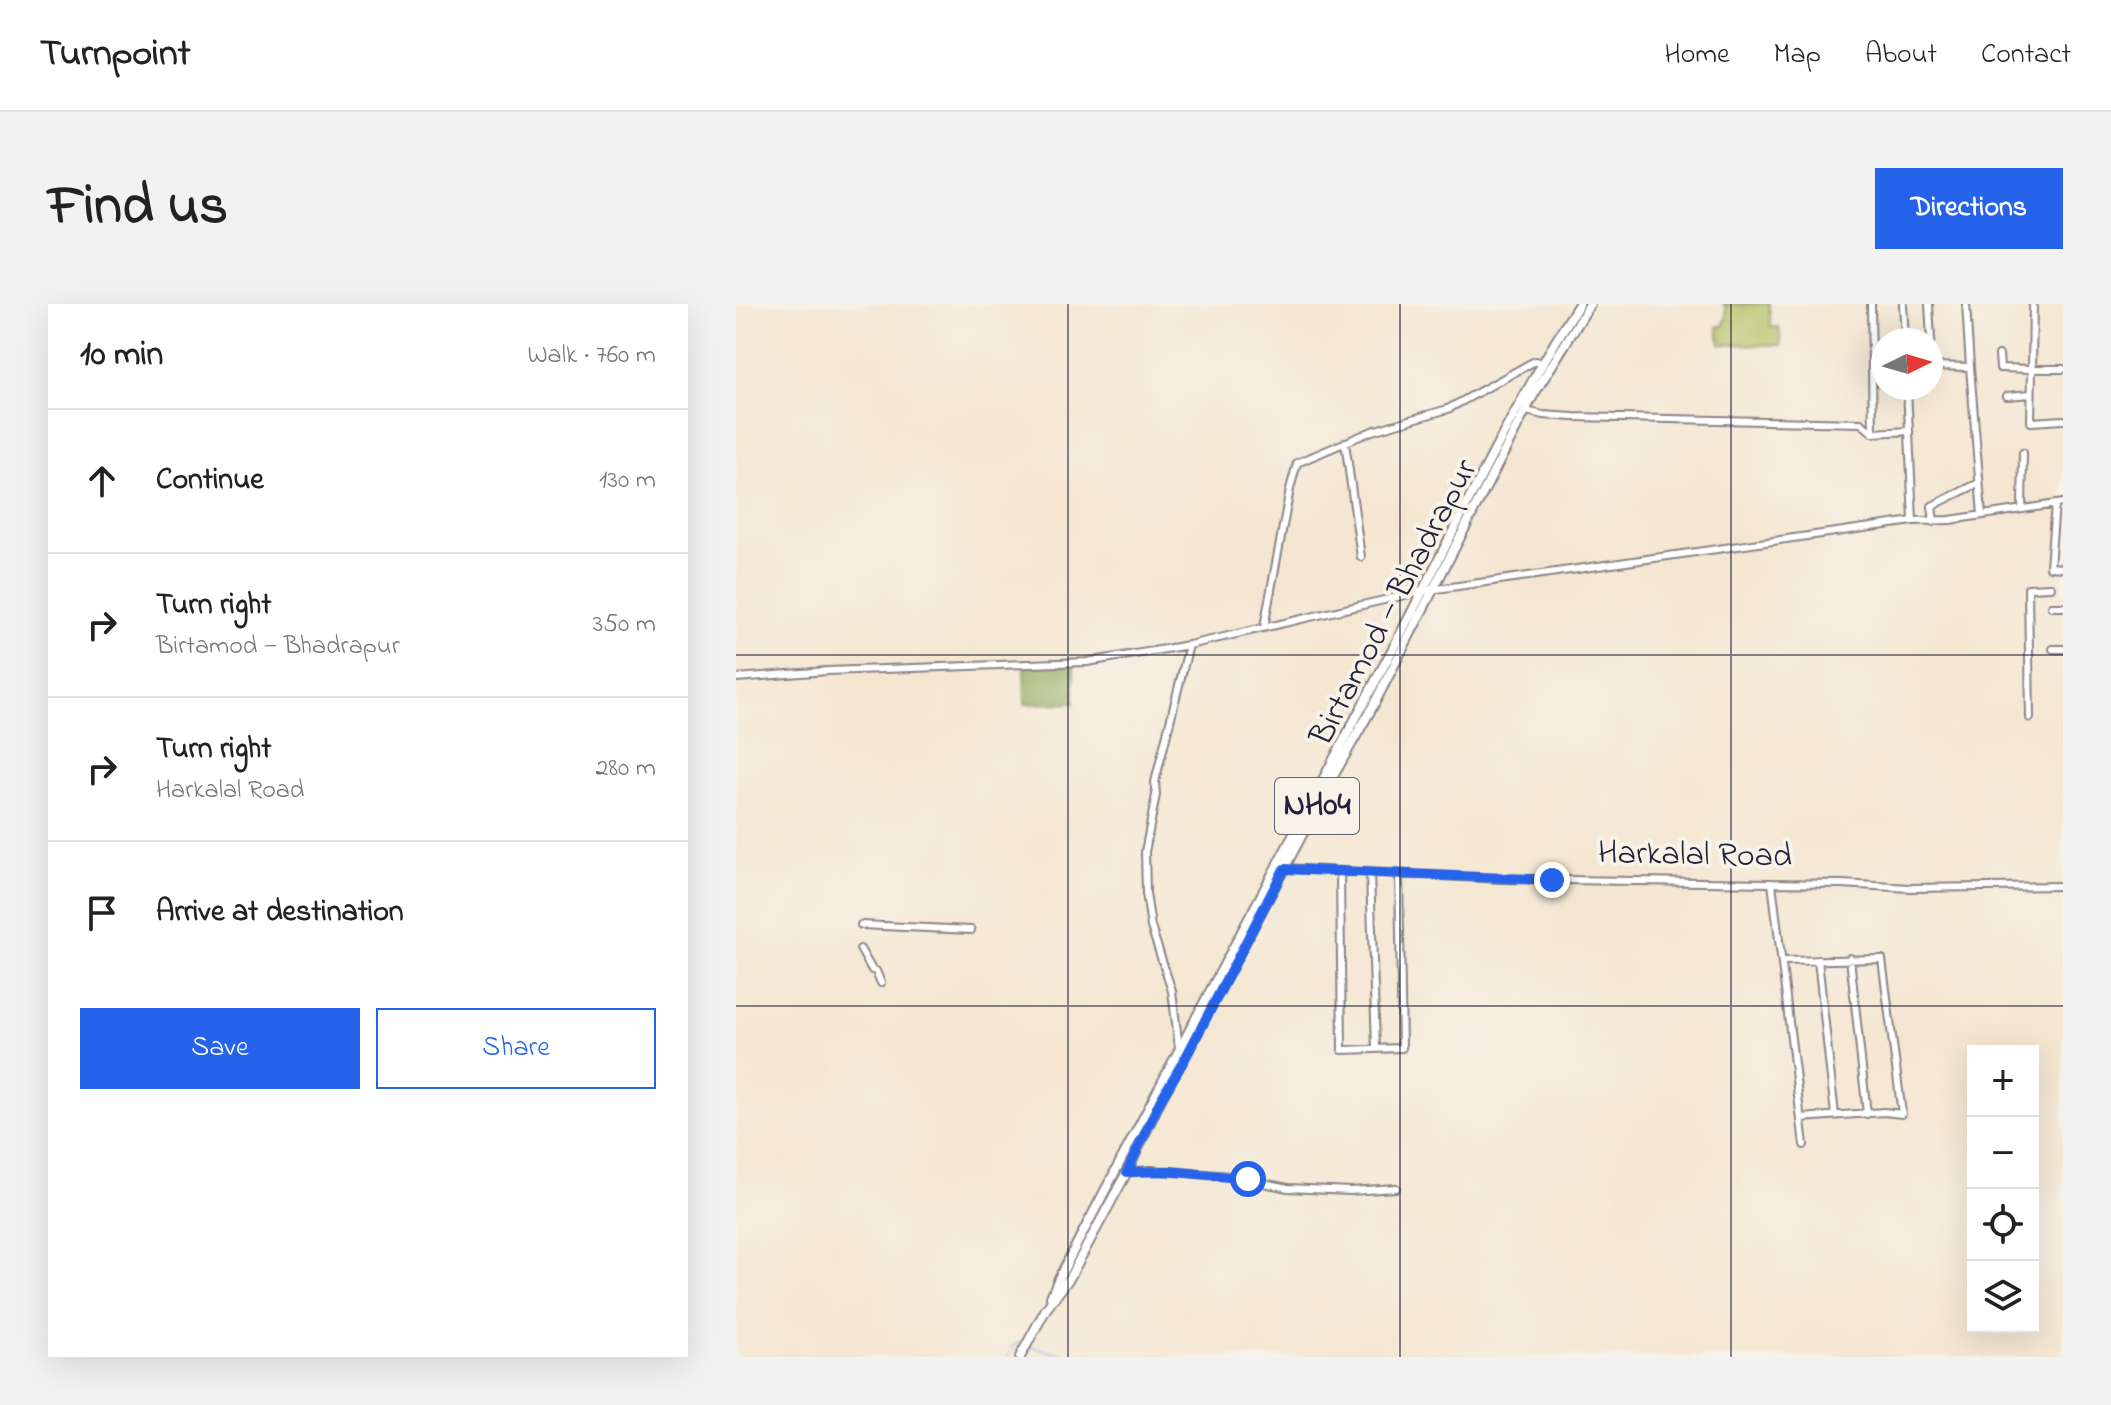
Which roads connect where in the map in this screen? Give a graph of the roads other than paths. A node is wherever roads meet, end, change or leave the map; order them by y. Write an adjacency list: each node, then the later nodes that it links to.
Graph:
1 (1579, 304): 10 (main road, Birtamod — Bhadrapur / NH04)
2 (1590, 304): 10 (main road, Birtamod — Bhadrapur / NH04)
3 (1871, 304): 23 (street)
4 (1903, 304): 8 (street)
5 (1929, 304): 9 (street)
6 (1966, 304): 14 (street)
7 (2033, 304): 15 (street)
8 (1904, 328)
9 (1930, 328)
10 (1556, 350): 12 (main road, Birtamod — Bhadrapur / NH04); 20 (main road, Birtamod — Bhadrapur / NH04)
11 (1999, 355): 15 (street)
12 (1543, 363): 24 (street); 36 (main road, Birtamod — Bhadrapur / NH04)
13 (1943, 366): 14 (street)
14 (1970, 367): 26 (street)
15 (2032, 369): 16 (street); 17 (street)
16 (2063, 369)
17 (2031, 394): 18 (street); 21 (street)
18 (2007, 396)
19 (1908, 400): 22 (street)
20 (1526, 411): 23 (street); 36 (main road, Birtamod — Bhadrapur / NH04)
21 (2063, 420)
22 (1909, 431): 23 (street); 31 (street)
23 (1873, 433)
24 (1345, 442): 33 (street); 39 (street)
25 (2023, 453): 29 (street)
26 (1979, 483): 30 (street); 32 (street)
27 (2063, 503): 28 (street)
28 (2055, 504): 29 (street); 34 (street)
29 (2022, 509): 30 (street)
30 (1982, 515): 32 (street)
31 (1913, 521): 32 (street); 36 (street)
32 (1934, 522)
33 (1361, 557)
34 (2063, 568)
35 (2051, 587): 44 (street)
36 (1428, 590): 39 (street); 45 (main road, Birtamod — Bhadrapur / NH04)
37 (2052, 607): 38 (street)
38 (2063, 607)
39 (1264, 627): 40 (street)
40 (1189, 645): 43 (street); 59 (street)
41 (2053, 649): 42 (street)
42 (2063, 649)
43 (736, 678)
44 (2030, 718)
45 (1282, 867): 46 (street, Harkalal Road); 59 (main road, Birtamod — Bhadrapur / NH04)
46 (1340, 872): 47 (street, Harkalal Road); 58 (street)
47 (1370, 873): 48 (street, Harkalal Road); 58 (street)
48 (1399, 875): 49 (street, Harkalal Road); 58 (street)
49 (1772, 883): 50 (street, Harkalal Road); 56 (street)
50 (2063, 886)
51 (861, 925): 52 (street)
52 (971, 930)
53 (860, 949): 57 (street)
54 (1850, 958): 55 (street); 60 (street); 60 (street)
55 (1818, 960): 56 (street); 61 (street)
56 (1782, 961): 62 (street)
57 (881, 983)
58 (1376, 1048)
59 (1183, 1054): 64 (main road, Birtamod — Bhadrapur / NH04); 66 (main road, Birtamod — Bhadrapur / NH04)
60 (1867, 1114): 61 (street)
61 (1835, 1115): 62 (street)
62 (1801, 1118): 63 (street)
63 (1804, 1145)
64 (1127, 1172): 65 (street); 66 (main road, Birtamod — Bhadrapur / NH04)
65 (1396, 1188)
66 (1046, 1309): 67 (main road, Birtamod — Bhadrapur / NH04)
67 (1020, 1357)

